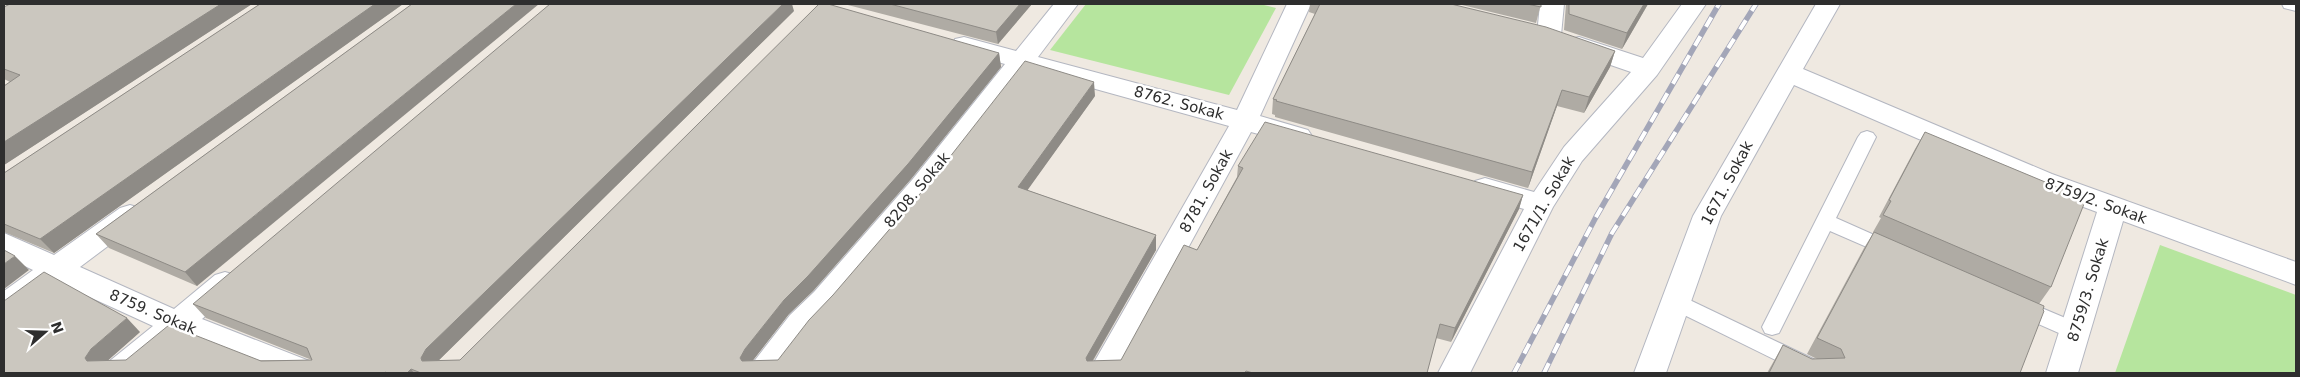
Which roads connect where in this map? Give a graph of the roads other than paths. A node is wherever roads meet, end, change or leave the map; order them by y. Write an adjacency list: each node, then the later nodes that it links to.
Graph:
1 (1066, 4): 9 (street, 8208. Sokak)
2 (1299, 4): 12 (street, 8781. Sokak)
3 (1552, 4): 10 (street)
4 (1694, 4): 10 (street, 1671/1. Sokak)
5 (1828, 4): 11 (street, 1671. Sokak)
6 (2290, 4): 7 (lane)
7 (2296, 6)
8 (944, 40): 9 (street, 8762. Sokak)
9 (1021, 61): 12 (street, 8762. Sokak); 33 (street, 8208. Sokak)
10 (1648, 69): 17 (street, 1671/1. Sokak)
11 (1789, 73): 18 (street, 8759/2. Sokak); 26 (street, 1671. Sokak)
12 (1245, 120): 14 (street, 8762. Sokak); 34 (street, 8781. Sokak)
13 (1866, 137): 19 (lane)
14 (1321, 142)
15 (1464, 182): 17 (street)
16 (152, 198): 23 (street)
17 (1542, 204): 35 (street, 1671/1. Sokak)
18 (2113, 207): 24 (street, 8759/2. Sokak); 30 (street, 8759/3. Sokak)
19 (1825, 222): 21 (lane); 29 (lane)
20 (4, 244): 23 (street, 8759. Sokak)
21 (1905, 257)
22 (245, 266): 28 (street)
23 (56, 268): 27 (street); 28 (street, 8759. Sokak)
24 (2296, 274)
25 (2004, 300): 30 (lane)
26 (1675, 301): 36 (street, 1671. Sokak); 37 (lane)
27 (4, 307)
28 (178, 323): 31 (street); 32 (street, 8759. Sokak)
29 (1772, 327)
30 (2075, 331): 38 (street, 8759/3. Sokak)
31 (117, 373)
32 (306, 373)
33 (763, 373)
34 (1104, 373)
35 (1454, 373)
36 (1650, 373)
37 (1822, 373)
38 (2062, 373)

